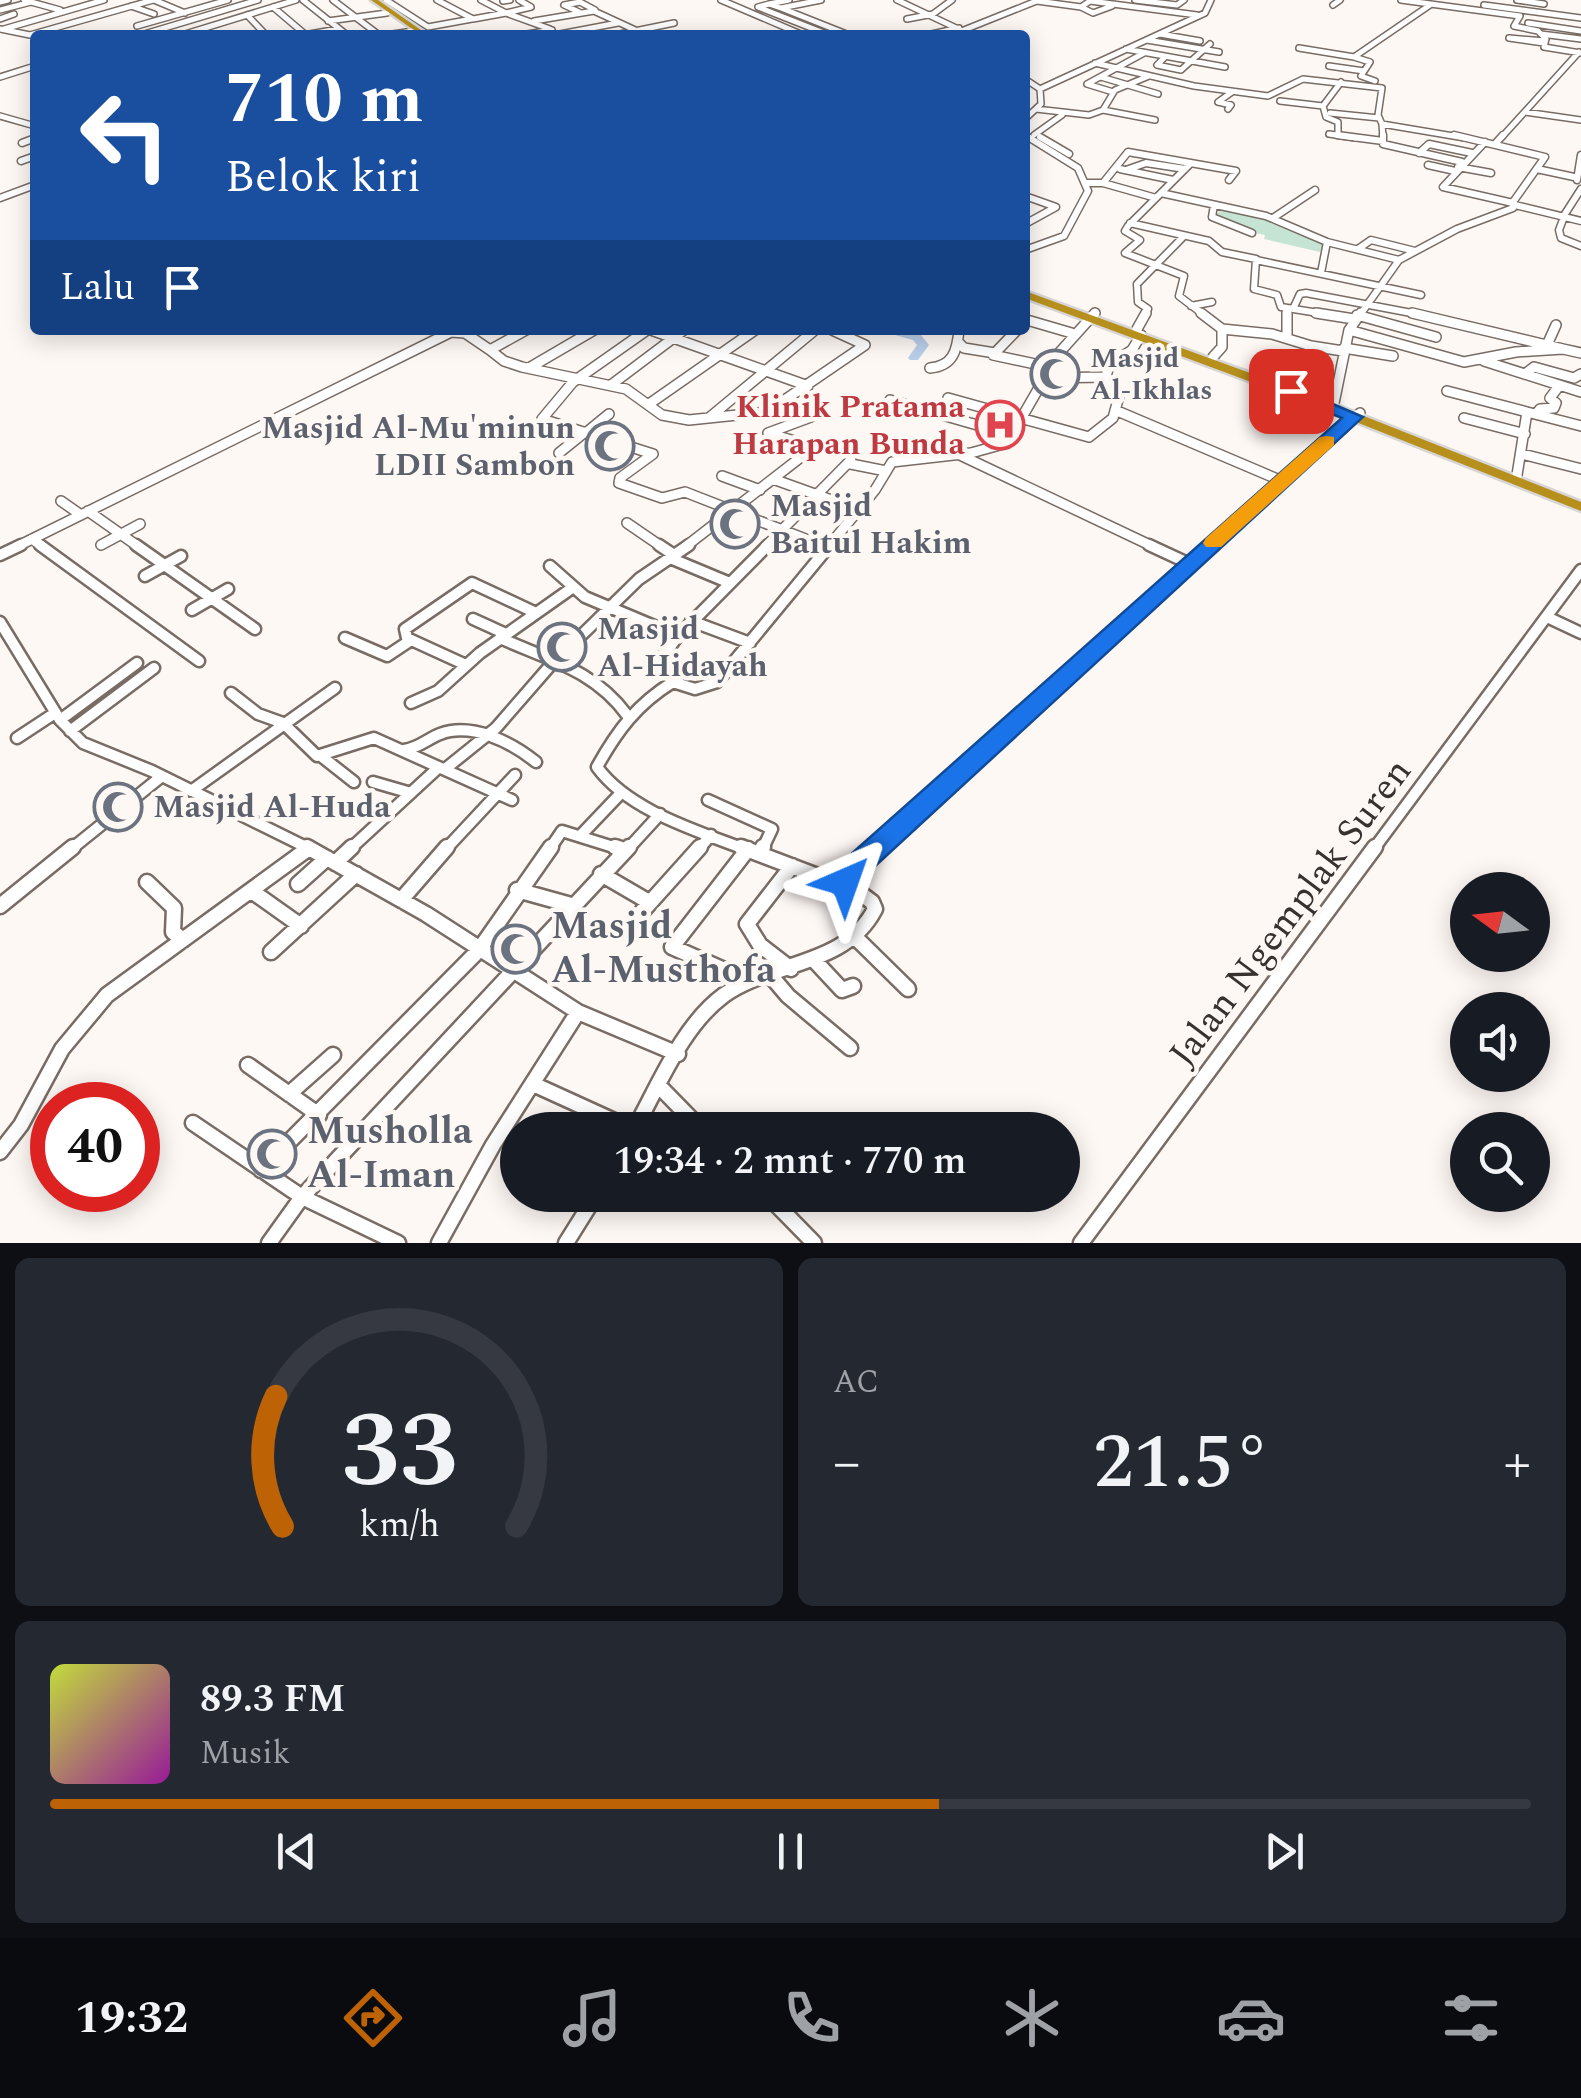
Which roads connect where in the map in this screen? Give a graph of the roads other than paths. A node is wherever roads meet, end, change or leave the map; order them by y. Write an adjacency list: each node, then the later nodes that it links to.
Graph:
1 (8, 0): 28 (street)
2 (44, 0): 39 (street)
3 (98, 0): 39 (street)
4 (153, 0): 35 (street); 36 (street)
5 (258, 0): 32 (street)
6 (332, 0): 25 (street); 59 (street)
7 (374, 0): 51 (highway); 96 (highway)
8 (386, 0): 97 (street)
9 (438, 0): 66 (street)
10 (481, 0): 52 (street)
11 (518, 0): 52 (street)
12 (721, 0): 102 (street)
13 (789, 0): 29 (street)
14 (815, 0): 42 (street)
15 (897, 0): 54 (street)
16 (952, 0): 54 (street)
17 (1038, 0): 41 (street); 85 (street)
18 (1135, 0): 30 (street)
19 (1184, 0): 27 (street); 30 (street)
20 (1340, 0): 33 (street)
21 (1401, 0): 31 (street)
22 (1515, 0): 34 (street); 38 (street)
23 (28, 1): 43 (street); 44 (street)
24 (225, 1): 32 (street); 50 (street)
25 (302, 1): 40 (street); 71 (street)
26 (1092, 1): 37 (street); 41 (street)
27 (1210, 1): 58 (street)
28 (0, 2)
29 (769, 4): 42 (street); 76 (street)
30 (1166, 4): 47 (street)
31 (1431, 4): 49 (street); 127 (street)
32 (241, 5): 45 (street); 62 (street)
33 (1333, 5)
34 (1545, 5): 38 (street); 63 (street); 81 (street)
35 (131, 6): 36 (street); 61 (street)
36 (168, 6): 50 (street)
37 (1114, 6): 41 (street); 47 (street)
38 (1502, 6): 49 (street)
39 (74, 7): 44 (street)
40 (273, 7): 45 (street); 92 (street)
41 (1081, 7)
42 (781, 8): 69 (street)
43 (0, 10)
44 (61, 10): 55 (street)
45 (264, 10): 56 (street)
46 (594, 11): 48 (street); 48 (street); 75 (street)
47 (1156, 11): 58 (street)
48 (580, 12): 74 (street)
49 (1476, 12): 72 (street)
50 (184, 13): 62 (street); 68 (street)
51 (386, 13): 59 (street); 95 (highway)
52 (506, 13): 66 (street); 74 (street)
53 (14, 14): 64 (street)
54 (933, 14): 60 (street); 70 (street)
55 (45, 15): 65 (street); 73 (street)
56 (247, 15): 80 (street); 91 (street)
57 (145, 16): 68 (street)
58 (1198, 16): 109 (street)
59 (356, 17): 71 (street); 94 (street)
60 (918, 17): 67 (street); 78 (street)
61 (76, 18): 65 (street); 87 (street)
62 (198, 18): 79 (street)
63 (1581, 18)
64 (0, 19): 73 (street)
65 (62, 19): 107 (street)
66 (472, 19): 98 (street)
67 (907, 19)
68 (158, 20): 82 (street)
69 (809, 20): 76 (street); 84 (street)
70 (944, 20): 78 (street); 85 (street)
71 (328, 21): 83 (street)
72 (1516, 21): 81 (street); 112 (street)
73 (26, 22): 86 (street)
74 (532, 22): 99 (street)
75 (620, 22): 100 (street); 101 (street)
76 (796, 22): 103 (street)
77 (674, 23): 101 (street)
78 (928, 23): 105 (street)
79 (180, 24): 88 (street); 89 (street)
80 (222, 24): 89 (street); 90 (street)
81 (1540, 24): 106 (street); 112 (street)
82 (138, 26)
83 (338, 29): 93 (street)
84 (834, 29): 104 (street)
85 (962, 29): 105 (street)
86 (1, 30): 107 (street)
87 (50, 30)
88 (159, 30)
89 (199, 30)
90 (225, 30)
91 (261, 30)
92 (299, 30)
93 (332, 30)
94 (376, 30)
95 (417, 30)
96 (419, 30)
97 (420, 30)
98 (434, 30)
99 (550, 30)
100 (581, 30)
101 (638, 30)
102 (790, 30)
103 (817, 30)
104 (830, 30)
105 (943, 30)
106 (1581, 31)
107 (16, 32): 108 (street); 111 (street)
108 (30, 33)
109 (1159, 34): 113 (street); 115 (street)
110 (1532, 36): 112 (street)
111 (0, 38)
112 (1543, 38): 112 (street); 114 (street); 123 (street)
113 (1184, 39): 116 (street); 117 (street)
114 (1581, 39)
115 (1146, 40): 117 (street); 119 (street)
116 (1200, 41)
117 (1172, 45): 118 (street)
118 (1208, 47): 122 (street); 128 (street)
119 (1125, 49): 124 (street); 129 (street)
120 (1299, 49): 125 (street)
121 (1182, 51): 126 (street)
122 (1219, 52)
123 (1580, 52): 158 (street)
124 (1145, 53): 126 (street); 133 (street)
125 (1338, 54): 127 (street); 131 (street)
126 (1163, 56): 128 (street); 134 (street)
127 (1354, 57): 135 (street)
128 (1194, 62): 130 (street); 134 (street)
129 (1095, 64): 133 (street); 137 (street)
130 (1223, 65)
131 (1328, 66): 135 (street); 141 (street)
132 (30, 68): 136 (street)
133 (1116, 68): 138 (street); 139 (street)
134 (1174, 69): 140 (street)
135 (1364, 71): 147 (street)
136 (0, 77)
137 (1075, 77): 142 (street); 148 (street)
138 (1100, 77): 142 (street); 145 (street)
139 (1146, 78): 140 (street); 145 (street); 146 (street)
140 (1160, 79): 149 (street)
141 (1320, 80): 144 (street); 149 (street)
142 (1091, 81): 150 (street)
143 (1030, 82): 148 (street)
144 (1340, 82): 147 (street); 155 (street)
145 (1132, 84): 150 (street); 151 (street)
146 (1174, 87)
147 (1382, 88): 164 (street)
148 (1040, 89): 156 (street)
149 (1230, 91): 154 (street)
150 (1113, 92): 157 (street)
151 (1158, 94)
152 (1298, 99): 155 (street)
153 (1280, 101): 155 (street)
154 (1231, 106)
155 (1324, 107): 164 (street); 166 (street)
156 (1036, 109): 159 (street); 160 (street)
157 (1102, 110): 160 (street); 162 (street)
158 (1525, 112): 163 (street); 175 (street)
159 (1030, 114)
160 (1062, 114): 168 (street)
161 (0, 116): 165 (street)
162 (1155, 120)
163 (1581, 120)
164 (1381, 121): 172 (street); 174 (street)
165 (30, 125)
166 (1338, 132): 169 (street); 172 (street)
167 (1030, 134): 168 (street)
168 (1034, 134): 177 (street)
169 (1328, 134)
170 (1030, 136): 192 (street)
171 (30, 140): 173 (street)
172 (1383, 141): 178 (street)
173 (22, 142)
174 (1484, 142): 175 (street); 176 (street)
175 (1495, 144): 186 (street)
176 (1472, 153): 178 (street); 184 (street)
177 (1069, 154)
178 (1419, 154): 184 (street)
179 (1581, 155): 189 (street)
180 (30, 158): 181 (street)
181 (22, 161)
182 (1188, 166): 185 (street); 187 (street); 190 (street); 191 (street)
183 (1428, 166): 184 (street)
184 (1458, 167): 188 (street); 200 (street)
185 (1116, 168): 187 (street); 193 (street)
186 (1537, 169): 189 (street); 200 (street)
187 (1126, 170): 190 (street)
188 (1491, 173)
189 (1578, 173): 194 (street)
190 (1172, 180): 197 (street)
191 (1229, 180)
192 (1088, 183): 193 (street); 216 (street)
193 (1102, 184): 197 (street)
194 (1581, 186): 204 (street)
195 (30, 187): 198 (street)
196 (1316, 190): 205 (street)
197 (1159, 195): 201 (street); 208 (street)
198 (0, 198)
199 (1030, 198): 203 (street)
200 (1514, 204): 204 (street); 218 (street)
201 (1214, 205): 205 (street); 211 (street)
202 (1030, 213): 203 (street)
203 (1039, 216): 206 (street)
204 (1564, 217): 207 (street); 210 (street)
205 (1273, 218): 213 (street)
206 (1030, 221)
207 (1581, 221)
208 (1130, 224): 212 (street); 222 (street)
209 (1550, 225): 210 (street)
210 (1560, 226): 215 (street)
211 (1252, 233)
212 (1184, 236): 220 (street); 222 (street)
213 (1327, 242): 217 (street); 223 (street)
214 (1396, 246): 217 (street); 218 (street); 219 (street)
215 (1581, 246)
216 (1030, 248)
217 (1358, 250): 219 (street)
218 (1414, 251): 221 (street)
219 (1384, 256): 221 (street)
220 (1256, 260): 223 (street); 232 (street)
221 (1398, 260): 224 (street)
222 (1156, 266): 231 (street); 241 (street)
223 (1321, 273): 224 (street)
224 (1379, 286): 227 (street); 230 (street)
225 (1030, 293): 228 (highway)
226 (1030, 293): 233 (highway)
227 (1421, 294)
228 (1046, 301): 233 (highway); 234 (street)
229 (1212, 302): 231 (street)
230 (1366, 302): 232 (street); 235 (street); 236 (street)
231 (1191, 306): 239 (street)
232 (1290, 309): 235 (street); 256 (street)
233 (1092, 315): 241 (highway); 242 (street)
234 (1030, 317)
235 (1356, 317): 240 (street); 257 (street)
236 (1440, 318): 255 (street); 257 (street)
237 (1030, 322): 242 (street)
238 (1556, 325): 260 (street)
239 (1222, 329): 256 (street); 271 (street)
240 (1348, 330): 264 (street); 270 (street)
241 (1139, 332): 271 (highway); 278 (street); 298 (highway)
242 (1075, 334): 276 (street)
243 (445, 335): 326 (street)
244 (469, 335): 263 (street)
245 (517, 335): 263 (street)
246 (585, 335): 273 (street)
247 (642, 335): 280 (street)
248 (664, 335): 258 (street)
249 (677, 335): 258 (street)
250 (748, 335): 267 (street)
251 (808, 335): 275 (street)
252 (843, 335): 283 (street)
253 (959, 335): 259 (street)
254 (1012, 335): 265 (street)
255 (1511, 336): 260 (street); 268 (street)
256 (1287, 337): 261 (street)
257 (1436, 337): 270 (street)
258 (673, 338): 267 (street); 282 (street)
259 (958, 342): 265 (street); 274 (street)
260 (1548, 345): 262 (street)
261 (1311, 346): 264 (street); 281 (street)
262 (1563, 349): 266 (street); 268 (street)
263 (490, 350): 273 (street)
264 (1343, 350): 269 (street); 290 (street)
265 (994, 353): 276 (street)
266 (1581, 353)
267 (722, 355): 275 (street); 291 (street)
268 (1502, 355): 272 (street)
269 (1393, 356)
270 (1441, 356): 272 (street)
271 (1213, 357): 281 (highway)
272 (1487, 362): 277 (street)
273 (529, 368): 280 (street)
274 (930, 368)
275 (766, 371): 283 (street); 299 (street)
276 (1046, 373): 278 (street); 302 (street)
277 (1525, 374): 279 (street); 284 (street)
278 (1106, 376): 295 (street)
279 (1580, 377)
280 (578, 380): 282 (street); 304 (street)
281 (1280, 382): 290 (highway)
282 (611, 385): 291 (street)
283 (808, 386): 292 (street)
284 (1559, 386): 286 (street); 296 (street)
285 (1447, 391): 296 (street)
286 (1581, 392)
287 (992, 397): 294 (street)
288 (948, 398): 293 (street)
289 (890, 400): 301 (street)
290 (1334, 403): 298 (highway)
291 (648, 404): 299 (street)
292 (790, 404): 299 (street); 307 (street)
293 (971, 405): 294 (street); 301 (street)
294 (984, 409): 302 (street)
295 (1115, 410): 302 (street); 319 (street)
296 (1531, 413): 303 (street); 305 (street)
297 (608, 414): 304 (street)
298 (1357, 415): 316 (highway); 319 (street); 323 (highway)
299 (709, 418)
300 (1464, 418): 305 (street)
301 (953, 419): 306 (street)
302 (1022, 419): 306 (street)
303 (1581, 426)
304 (586, 432): 308 (street); 325 (street)
305 (1524, 434): 310 (street)
306 (1012, 435): 309 (street)
307 (814, 447): 312 (street); 318 (street)
308 (559, 454)
309 (958, 454): 315 (street); 337 (street)
310 (1522, 454): 313 (street); 316 (street)
311 (1566, 454): 313 (street)
312 (849, 462): 315 (street); 321 (street)
313 (1561, 464): 314 (street)
314 (1581, 470)
315 (886, 471): 324 (street)
316 (1517, 475): 323 (highway)
317 (722, 476): 320 (street)
318 (773, 479): 320 (street); 321 (street)
319 (1282, 482): 337 (street)
320 (760, 490): 325 (street)
321 (819, 496): 324 (street); 329 (street)
322 (62, 501): 326 (street)
323 (1581, 503)
324 (860, 510): 333 (street)
325 (735, 512): 329 (street); 336 (street)
326 (84, 513): 330 (street); 331 (street)
327 (627, 523): 336 (street)
328 (140, 524): 330 (street)
329 (784, 531): 333 (street); 342 (street)
330 (121, 534): 332 (street); 338 (street)
331 (32, 539): 334 (street); 361 (street)
332 (101, 545)
333 (828, 548): 359 (street)
334 (0, 554)
335 (181, 556): 338 (street)
336 (672, 556): 342 (street); 346 (street)
337 (1190, 564): 400 (street)
338 (164, 565): 341 (street); 345 (street)
339 (550, 566): 343 (street)
340 (1581, 570): 349 (street, Jalan Ngemplak Suren)
341 (145, 576)
342 (730, 583): 351 (street)
343 (572, 588): 346 (street); 348 (street)
344 (228, 589): 345 (street)
345 (211, 598): 347 (street); 353 (street)
346 (608, 607): 356 (street); 360 (street)
347 (192, 610)
348 (534, 612): 355 (street); 358 (street)
349 (1546, 617): 354 (street); 445 (street, Jalan Ngemplak Suren)
350 (473, 618): 355 (street)
351 (691, 621): 356 (street); 359 (street)
352 (0, 622): 369 (street)
353 (255, 630)
354 (1581, 632)
355 (503, 636): 360 (street); 363 (street)
356 (678, 636): 365 (street)
357 (345, 638): 358 (street)
358 (411, 640): 363 (street)
359 (750, 643): 365 (street)
360 (554, 661): 370 (street); 373 (street)
361 (199, 662)
362 (137, 663): 369 (street)
363 (466, 665): 368 (street)
364 (154, 668): 372 (street)
365 (672, 682): 370 (street)
366 (335, 688): 371 (street)
367 (231, 693): 371 (street)
368 (411, 704)
369 (58, 716): 372 (street); 374 (street)
370 (626, 716): 386 (street)
371 (283, 723): 376 (street); 383 (street)
372 (70, 731): 380 (street)
373 (490, 733): 375 (street); 377 (street); 378 (street)
374 (17, 738)
375 (403, 750): 376 (street); 378 (street)
376 (321, 756): 381 (street)
377 (536, 762)
378 (442, 768): 384 (street); 385 (street)
379 (515, 775): 384 (street)
380 (162, 776): 383 (street); 407 (street)
381 (354, 782)
382 (374, 782): 385 (street)
383 (191, 791): 392 (street)
384 (496, 792): 387 (street); 404 (street)
385 (411, 793): 395 (street)
386 (621, 793): 389 (street); 390 (street)
387 (512, 800)
388 (708, 800): 394 (street)
389 (660, 814): 391 (street); 393 (street)
390 (581, 835): 393 (street); 402 (street)
391 (711, 835): 394 (street); 405 (street)
392 (309, 848): 395 (street); 403 (street)
393 (624, 850): 398 (street)
394 (754, 851): 396 (street); 418 (street)
395 (331, 860): 397 (street); 401 (street)
396 (792, 866): 400 (street); 415 (street)
397 (356, 874): 404 (street); 409 (street)
398 (601, 874): 405 (street); 406 (street)
399 (148, 882): 411 (street)
400 (845, 882): 410 (street)
401 (298, 884)
402 (517, 890): 406 (street); 412 (street)
403 (253, 892): 409 (street); 411 (street)
404 (402, 900): 412 (street)
405 (649, 902): 408 (street)
406 (572, 905): 416 (street)
407 (0, 906)
408 (638, 916)
409 (301, 926): 413 (street)
410 (853, 935): 414 (street); 420 (street)
411 (183, 940): 434 (street)
412 (479, 950): 416 (street); 432 (street)
413 (272, 952)
414 (814, 960): 415 (street); 419 (street)
415 (791, 969): 417 (street)
416 (512, 971): 421 (street); 436 (street)
417 (771, 976): 418 (street); 422 (street)
418 (750, 982): 423 (street)
419 (852, 986)
420 (908, 989)
421 (578, 1012): 423 (street); 426 (street)
422 (850, 1048)
423 (678, 1054): 427 (street)
424 (333, 1055): 428 (street)
425 (248, 1065): 428 (street)
426 (533, 1084): 429 (street); 442 (street)
427 (660, 1087): 430 (street); 431 (street)
428 (289, 1094): 432 (street)
429 (594, 1112)
430 (645, 1112)
431 (684, 1112)
432 (319, 1116): 435 (street)
433 (193, 1123): 435 (street)
434 (0, 1152)
435 (260, 1170): 436 (street)
436 (302, 1197): 439 (street); 440 (street)
437 (585, 1212): 443 (street)
438 (783, 1212): 444 (street)
439 (369, 1237): 441 (street)
440 (269, 1243)
441 (398, 1243)
442 (439, 1243)
443 (566, 1243)
444 (814, 1243)
445 (1081, 1243)

